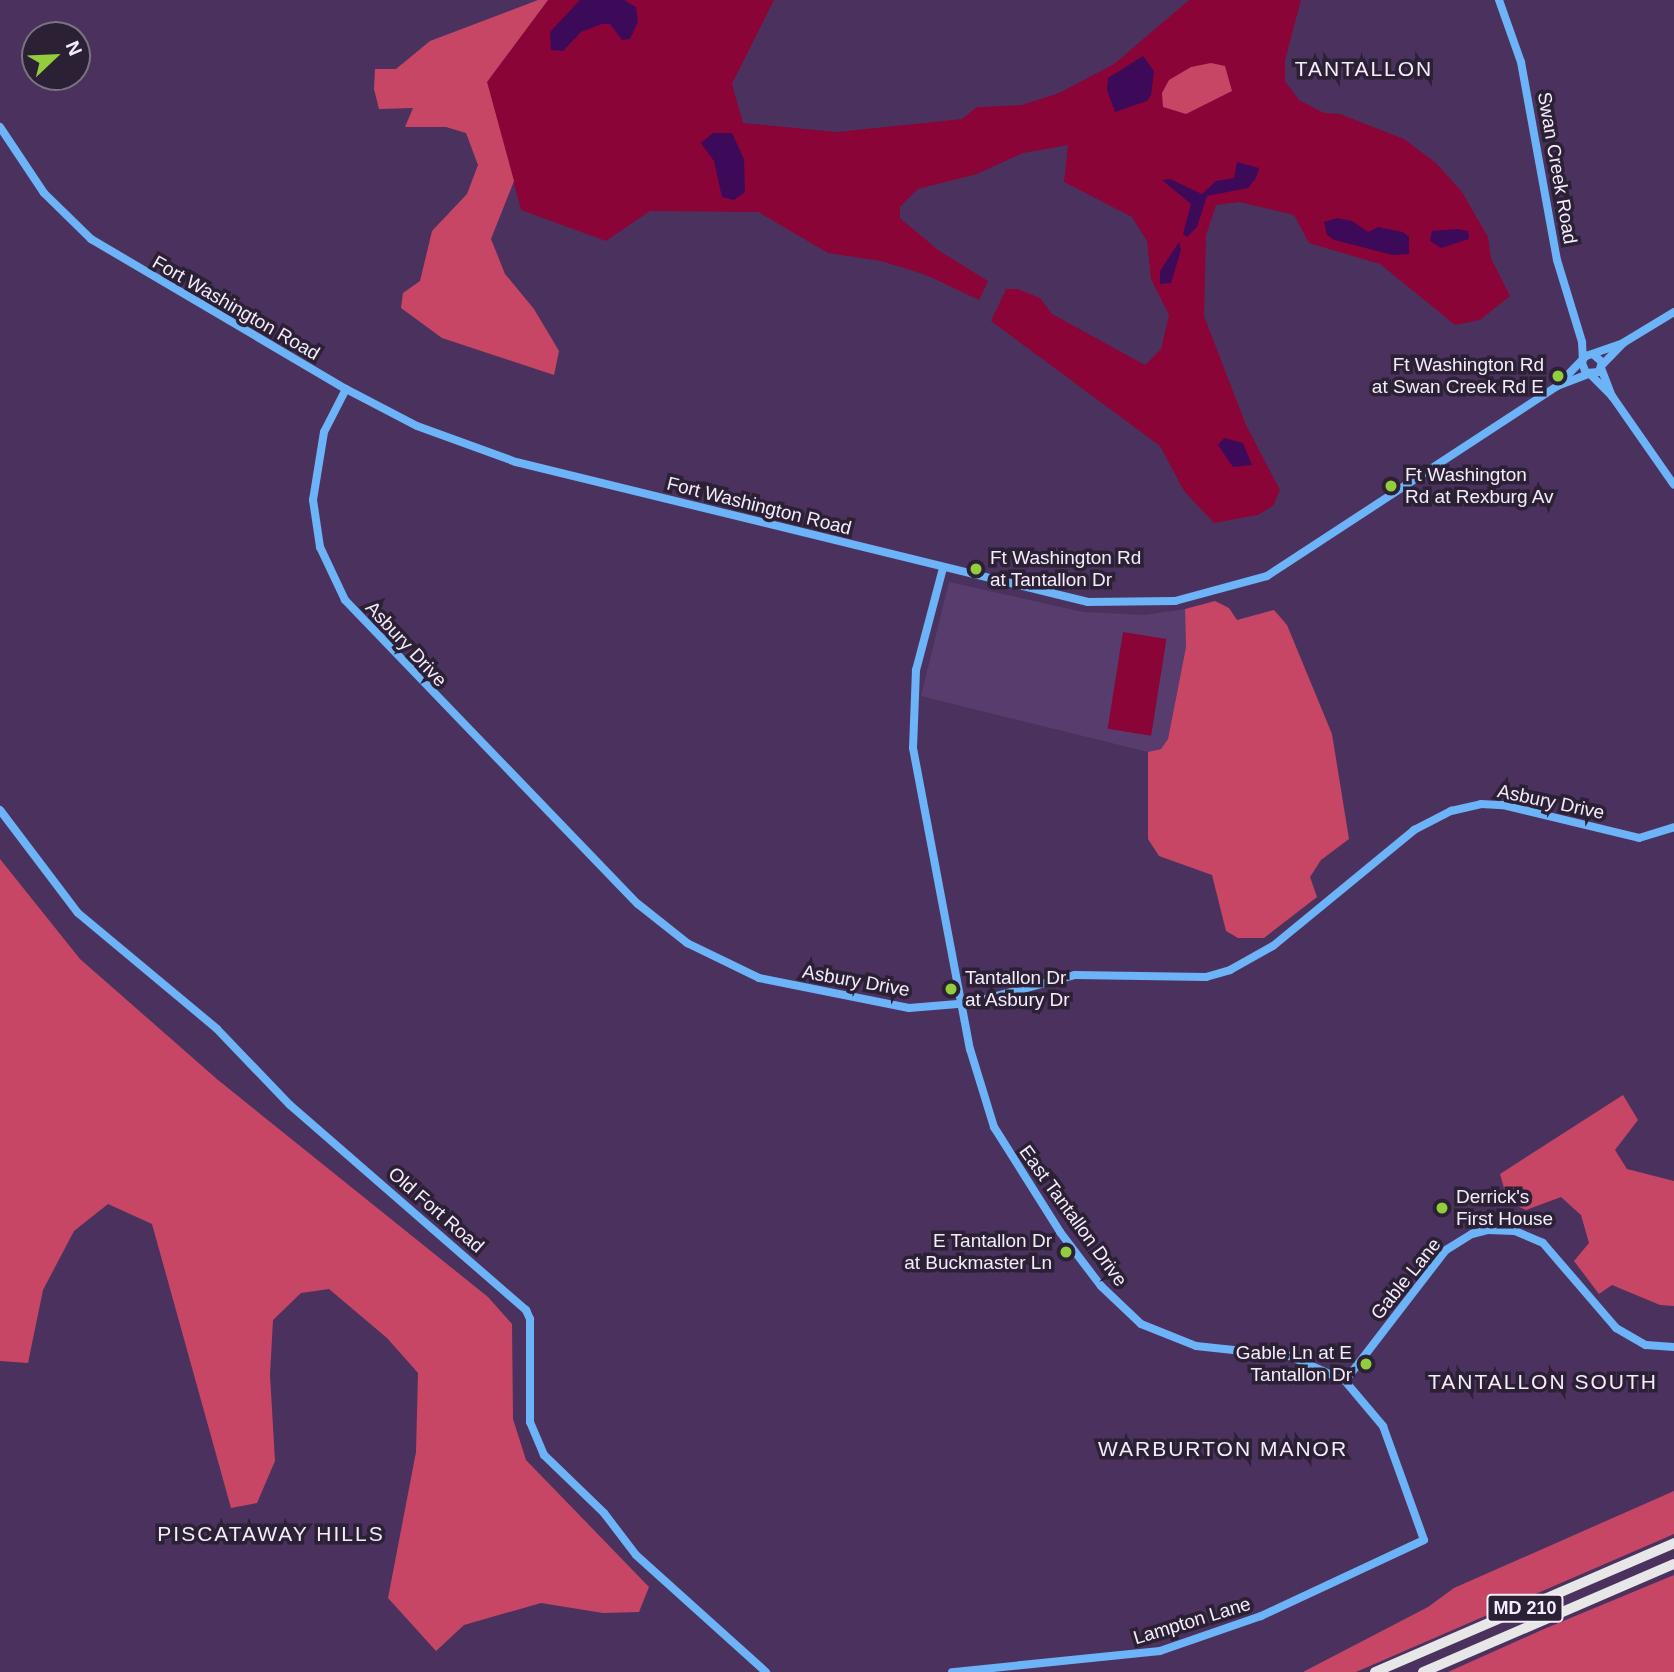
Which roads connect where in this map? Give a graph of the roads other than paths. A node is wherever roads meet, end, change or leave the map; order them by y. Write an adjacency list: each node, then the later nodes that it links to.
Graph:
1 (1499, 0): 4 (street, Swan Creek Road)
2 (0, 127): 11 (street, Fort Washington Road)
3 (1674, 312): 5 (street)
4 (1582, 342): 6 (street, Swan Creek Road); 7 (street, Swan Creek Road)
5 (1623, 343): 6 (street); 8 (street)
6 (1593, 355): 7 (street, Fort Washington Road); 8 (street, Swan Creek Road)
7 (1582, 362): 9 (street); 10 (street, Fort Washington Road)
8 (1602, 366): 9 (street, Fort Washington Road); 12 (street, Swan Creek Road)
9 (1590, 374): 10 (street, Fort Washington Road); 12 (street)
10 (1558, 386): 14 (street, Fort Washington Road)
11 (346, 389): 14 (street, Fort Washington Road); 17 (street, Asbury Drive)
12 (1612, 396): 13 (street)
13 (1674, 485)
14 (943, 568): 17 (street, East Tantallon Drive)
15 (0, 810): 23 (street, Old Fort Road)
16 (1674, 827): 17 (street, Asbury Drive)
17 (962, 1004): 19 (street, East Tantallon Drive)
18 (1674, 1347): 19 (street, Gable Lane)
19 (1345, 1381): 20 (street, East Tantallon Drive)
20 (1424, 1539): 24 (street, Lampton Lane)
21 (1674, 1543): 25 (highway, MD 210)
22 (1674, 1564): 26 (highway, MD 210)
23 (766, 1672)
24 (952, 1672)
25 (1375, 1672)
26 (1423, 1672)

